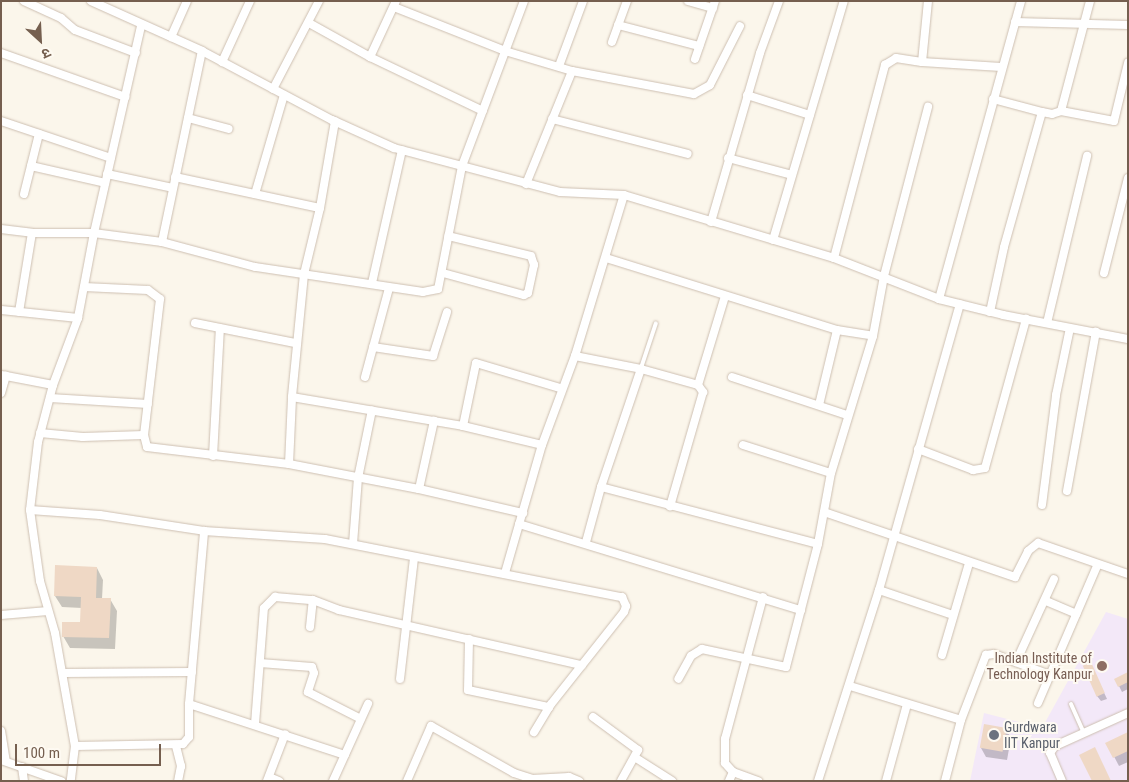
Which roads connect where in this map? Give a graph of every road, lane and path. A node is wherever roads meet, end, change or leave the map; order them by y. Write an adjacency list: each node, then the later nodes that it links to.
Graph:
1 (24, 1): 30 (street)
2 (91, 1): 22 (street)
3 (187, 1): 24 (street)
4 (250, 1): 33 (street)
5 (318, 1): 18 (street)
6 (524, 1): 28 (street)
7 (583, 1): 36 (street)
8 (627, 1): 19 (street)
9 (688, 1): 16 (street)
10 (779, 1): 41 (street)
11 (844, 1): 48 (street)
12 (928, 1): 34 (street)
13 (1021, 1): 17 (street)
14 (1090, 1): 20 (street)
15 (395, 4): 28 (street); 31 (street)
16 (714, 5): 26 (street)
17 (1015, 22): 20 (street); 37 (street)
18 (309, 23): 31 (street); 39 (street)
19 (618, 25): 25 (street); 26 (street)
20 (1084, 25): 21 (street); 46 (street)
21 (1128, 25)
22 (141, 26): 24 (street); 30 (street)
23 (740, 26): 38 (street)
24 (171, 37): 27 (street)
25 (612, 42)
26 (699, 46): 32 (street)
27 (202, 50): 33 (street); 49 (street)
28 (505, 50): 36 (street); 45 (street)
29 (1, 52): 42 (street)
30 (136, 53): 42 (street)
31 (370, 57): 45 (street)
32 (694, 59)
33 (222, 62): 39 (street)
34 (922, 62): 37 (street); 81 (street)
35 (1128, 63): 46 (street)
36 (559, 66): 38 (street)
37 (1001, 67): 43 (street)
38 (572, 71): 50 (street)
39 (273, 89): 40 (street)
40 (284, 95): 52 (street); 70 (street)
41 (747, 95): 48 (street); 59 (street)
42 (125, 97): 58 (street)
43 (993, 99): 47 (street); 90 (street)
44 (928, 107): 85 (street)
45 (483, 111): 61 (street)
46 (1060, 111): 47 (street)
47 (1042, 112): 95 (street)
48 (810, 115): 63 (street)
49 (188, 118): 53 (street); 64 (street)
50 (552, 119): 56 (street); 67 (street)
51 (1, 121): 54 (street)
52 (335, 121): 55 (street); 72 (street)
53 (229, 129)
54 (39, 134): 58 (street); 60 (street)
55 (402, 150): 61 (street); 86 (street)
56 (688, 154)
57 (1087, 156): 100 (street)
58 (111, 158): 62 (street)
59 (728, 158): 63 (street); 73 (street)
60 (31, 166): 66 (street); 69 (street)
61 (462, 166): 67 (street); 77 (street)
62 (107, 174): 66 (street); 68 (street)
63 (792, 175): 78 (street)
64 (175, 177): 68 (street); 70 (street)
65 (1128, 178): 83 (street)
66 (105, 183): 76 (street)
67 (526, 184): 71 (street)
68 (173, 188): 79 (street)
69 (24, 194)
70 (255, 194): 72 (street)
71 (624, 195): 73 (street); 80 (street)
72 (320, 208): 84 (street)
73 (712, 222): 78 (street)
74 (1, 229): 75 (street)
75 (32, 233): 76 (street); 93 (street)
76 (94, 233): 79 (street); 87 (street)
77 (448, 236): 82 (street); 82 (street)
78 (773, 240): 81 (street)
79 (162, 242): 84 (street)
80 (606, 258): 89 (street); 109 (street)
81 (834, 258): 85 (street)
82 (443, 273): 88 (street)
83 (1104, 273)
84 (304, 274): 86 (street); 107 (street)
85 (884, 276): 90 (street); 105 (street)
86 (372, 283): 88 (street)
87 (84, 287): 96 (street); 120 (street)
88 (389, 288): 108 (street)
89 (725, 296): 103 (street); 115 (street)
90 (939, 298): 91 (street)
91 (960, 304): 95 (street); 130 (street)
92 (1, 310): 93 (street)
93 (19, 312): 96 (street)
94 (447, 312): 108 (street)
95 (990, 312): 97 (street)
96 (78, 318): 114 (street)
97 (1026, 319): 100 (street); 130 (street)
98 (195, 323): 101 (street)
99 (656, 323): 110 (lane)
100 (1047, 323): 102 (street)
101 (220, 328): 107 (street); 131 (street)
102 (1070, 328): 104 (street); 138 (street)
103 (837, 330): 105 (street); 121 (street)
104 (1096, 332): 106 (street); 137 (street)
105 (873, 336): 123 (street)
106 (1128, 339)
107 (295, 343): 118 (street)
108 (373, 347): 113 (street)
109 (575, 356): 110 (street); 116 (street)
110 (641, 369): 115 (street); 135 (street)
111 (4, 375): 114 (street); 117 (street)
112 (732, 376): 121 (street)
113 (366, 377)
114 (53, 385): 119 (street)
115 (698, 385): 139 (street)
116 (560, 388): 125 (street); 128 (street)
117 (1, 393)
118 (292, 397): 122 (street); 132 (street)
119 (50, 398): 120 (street); 126 (street)
120 (148, 404): 127 (street)
121 (819, 405): 123 (street)
122 (372, 410): 124 (street); 134 (street)
123 (847, 414): 133 (street)
124 (434, 421): 125 (street); 136 (street)
125 (463, 426): 128 (street)
126 (40, 433): 127 (street); 140 (street)
127 (144, 435): 131 (street)
128 (542, 445): 142 (street)
129 (743, 445): 133 (street)
130 (918, 448): 145 (street)
131 (213, 456): 132 (street)
132 (289, 464): 134 (street)
133 (831, 473): 141 (street)
134 (358, 478): 136 (street); 147 (street)
135 (601, 487): 139 (street); 146 (street)
136 (419, 489): 142 (street)
137 (1067, 491)
138 (1042, 505)
139 (670, 506): 148 (street)
140 (30, 510): 144 (street); 160 (street)
141 (824, 512): 145 (street); 148 (street)
142 (523, 513): 143 (street)
143 (519, 524): 146 (street); 152 (street)
144 (204, 531): 147 (street); 172 (street)
145 (894, 533): 150 (street); 155 (street)
146 (586, 542): 156 (street)
147 (353, 544): 149 (street)
148 (818, 544): 159 (street)
149 (414, 558): 152 (street); 164 (street)
150 (968, 563): 151 (street); 163 (street)
151 (1098, 564): 153 (street); 161 (street)
152 (506, 574): 171 (street)
153 (1128, 574)
154 (1054, 579): 158 (street)
155 (879, 590): 163 (street); 177 (street)
156 (763, 597): 159 (street); 168 (street)
157 (313, 600): 164 (street); 165 (street); 170 (street)
158 (1046, 601): 161 (street); 169 (street)
159 (801, 610): 168 (street)
160 (48, 611): 162 (street); 173 (street)
161 (1076, 614): 174 (street)
162 (1, 615)
163 (953, 616): 167 (street)
164 (405, 625): 166 (street); 175 (street)
165 (310, 627)
166 (469, 639): 171 (street); 183 (street)
167 (942, 655)
168 (747, 658): 176 (street); 199 (street)
169 (1016, 662): 174 (street); 187 (street)
170 (260, 663): 186 (street); 188 (street)
171 (582, 665): 183 (street)
172 (192, 672): 173 (street); 179 (street)
173 (63, 673): 193 (street)
174 (1050, 675): 178 (street)
175 (400, 679)
176 (678, 679)
177 (850, 686): 181 (street); 213 (street)
178 (1038, 703)
179 (189, 704): 188 (street); 194 (street)
180 (368, 704): 186 (street)
181 (907, 704): 187 (street); 214 (street)
182 (1071, 704): 191 (lane)
183 (549, 707): 190 (street)
184 (1128, 713): 191 (street)
185 (593, 717): 196 (street)
186 (361, 719): 195 (street)
187 (961, 720): 215 (street)
188 (255, 724): 192 (street)
189 (1, 731): 197 (street)
190 (534, 732)
191 (1084, 732): 216 (street)
192 (285, 734): 195 (street); 200 (street)
193 (75, 746): 194 (street); 203 (street)
194 (176, 746): 204 (street)
195 (345, 755): 206 (street)
196 (636, 758): 209 (street); 210 (street)
197 (4, 760): 198 (street)
198 (22, 767): 201 (street); 202 (street)
199 (733, 772): 211 (street); 212 (street)
200 (268, 779): 205 (street)
201 (24, 781)
202 (61, 781)
203 (71, 781)
204 (178, 781)
205 (279, 781)
206 (333, 781)
207 (407, 781): 208 (street)
208 (579, 781)
209 (621, 781)
210 (672, 781)
211 (729, 781)
212 (758, 781)
213 (818, 781)
214 (886, 781)
215 (945, 781)
216 (1062, 781)

